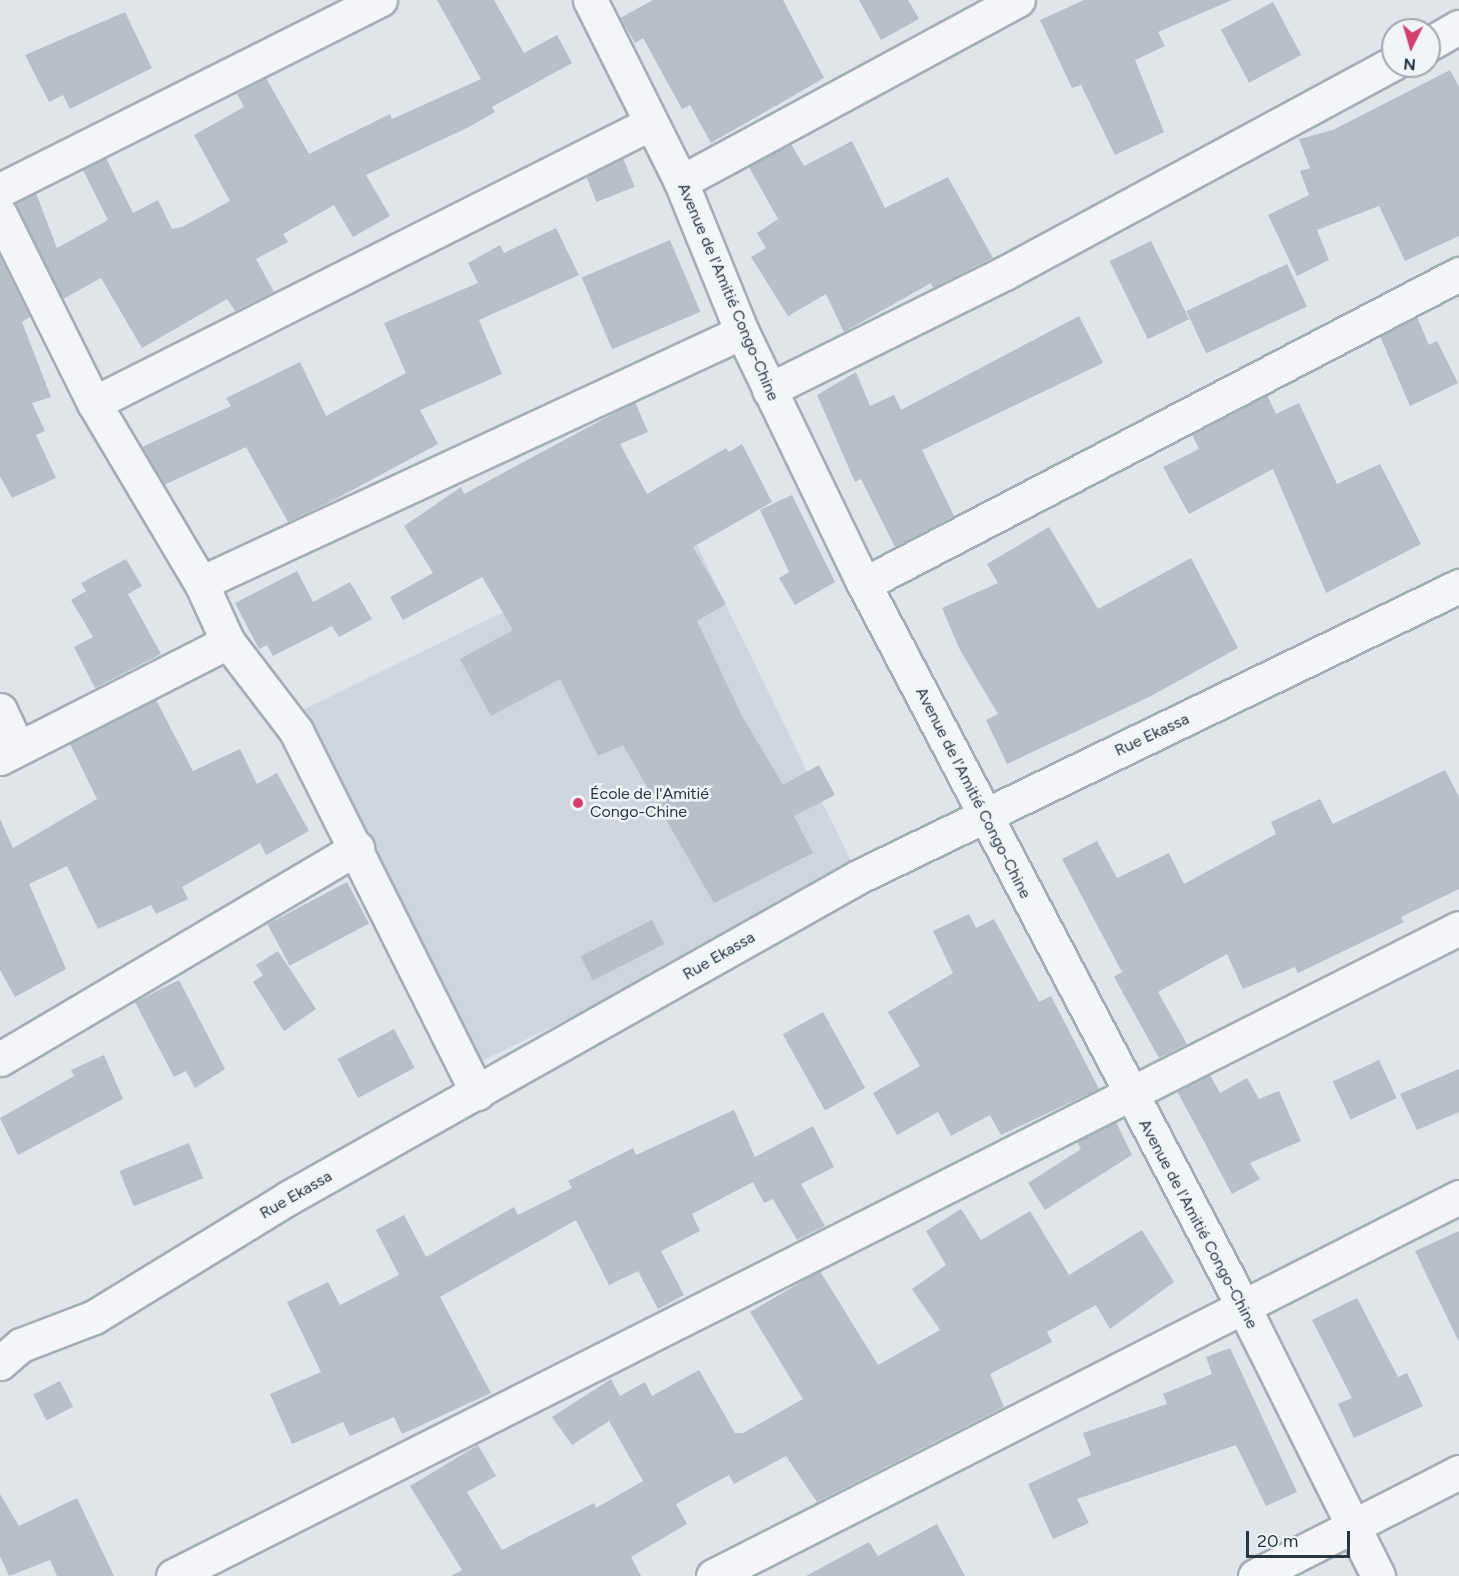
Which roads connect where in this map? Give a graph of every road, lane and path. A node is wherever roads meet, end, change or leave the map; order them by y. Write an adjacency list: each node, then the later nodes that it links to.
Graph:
1 (380, 0): 9 (street)
2 (590, 0): 7 (street, Avenue de l'Amitié Congo-Chine)
3 (1018, 0): 8 (street)
4 (1459, 27): 5 (street)
5 (1441, 37)
6 (1381, 69): 13 (street)
7 (651, 123): 8 (street, Avenue de l'Amitié Congo-Chine); 14 (street)
8 (681, 182): 12 (street, Avenue de l'Amitié Congo-Chine)
9 (0, 190)
10 (0, 214): 14 (street)
11 (1459, 274): 16 (street)
12 (742, 332): 13 (street, Avenue de l'Amitié Congo-Chine); 15 (street)
13 (769, 390): 16 (street, Avenue de l'Amitié Congo-Chine)
14 (94, 403): 15 (street)
15 (201, 584): 18 (street)
16 (864, 584): 21 (street, Avenue de l'Amitié Congo-Chine)
17 (1459, 586): 21 (street, Rue Ekassa)
18 (228, 642): 20 (street); 22 (street)
19 (0, 710): 20 (street)
20 (9, 752)
21 (986, 814): 25 (street, Rue Ekassa); 26 (street, Avenue de l'Amitié Congo-Chine)
22 (357, 848): 24 (street); 25 (street)
23 (1459, 928): 26 (street)
24 (0, 1059)
25 (477, 1094): 29 (street, Rue Ekassa)
26 (1128, 1095): 28 (street, Avenue de l'Amitié Congo-Chine); 32 (street)
27 (1459, 1197): 28 (street)
28 (1245, 1310): 31 (street, Avenue de l'Amitié Congo-Chine); 33 (street)
29 (0, 1363)
30 (1459, 1472): 31 (street)
31 (1353, 1527): 34 (street); 35 (street, Avenue de l'Amitié Congo-Chine)
32 (173, 1576)
33 (713, 1576)
34 (1255, 1576)
35 (1378, 1576)

